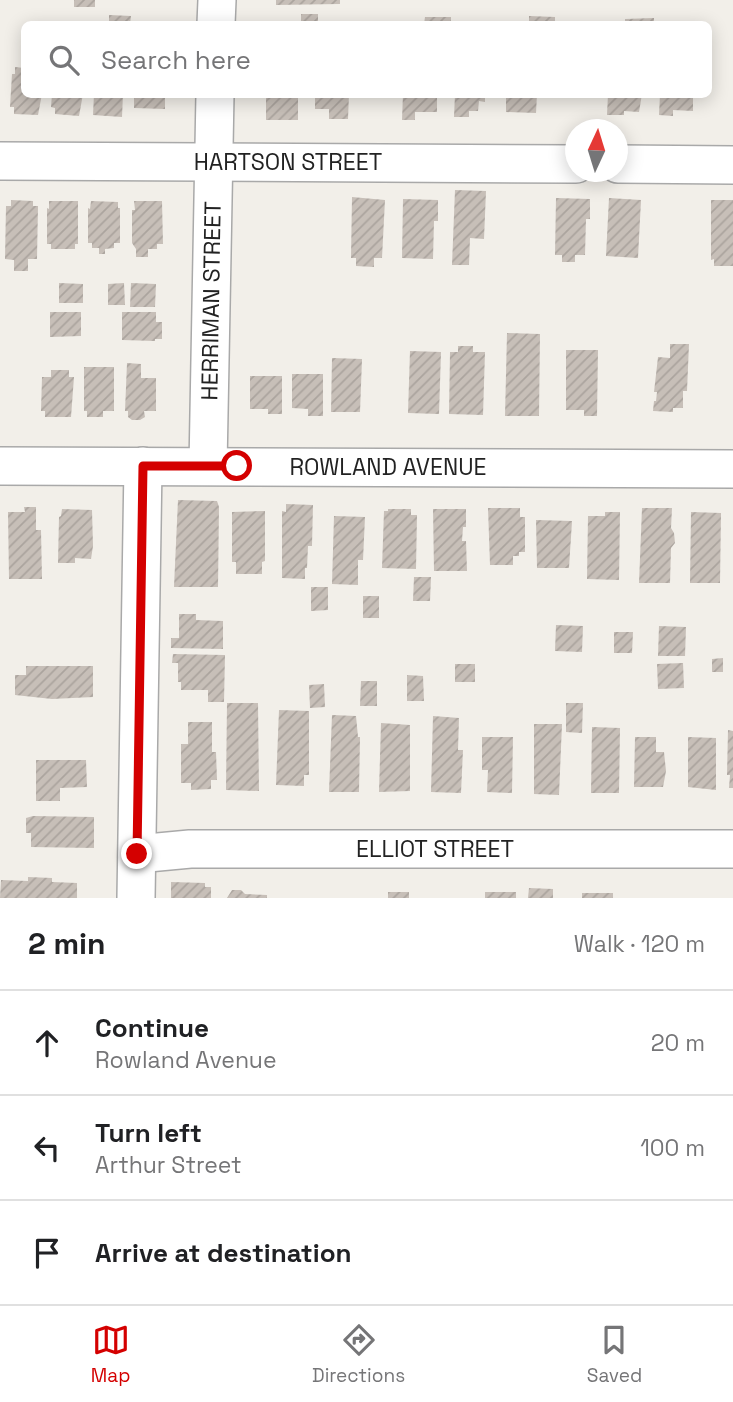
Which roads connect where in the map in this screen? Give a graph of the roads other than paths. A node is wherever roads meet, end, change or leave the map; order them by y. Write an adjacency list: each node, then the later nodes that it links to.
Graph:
1 (217, 0): 2 (street)
2 (216, 21)
3 (215, 98): 5 (street, HERRIMAN STREET)
4 (0, 161): 5 (street, HARTSON STREET)
5 (214, 163): 6 (street, HARTSON STREET); 11 (street, HERRIMAN STREET)
6 (565, 164)
7 (628, 164): 8 (street)
8 (733, 165)
9 (0, 466): 10 (street, ROWLAND AVENUE)
10 (143, 466): 11 (street, ROWLAND AVENUE); 14 (street)
11 (208, 466): 12 (street, ROWLAND AVENUE)
12 (733, 469)
13 (733, 849): 14 (street, ELLIOT STREET)
14 (137, 854): 15 (street)
15 (136, 898)

